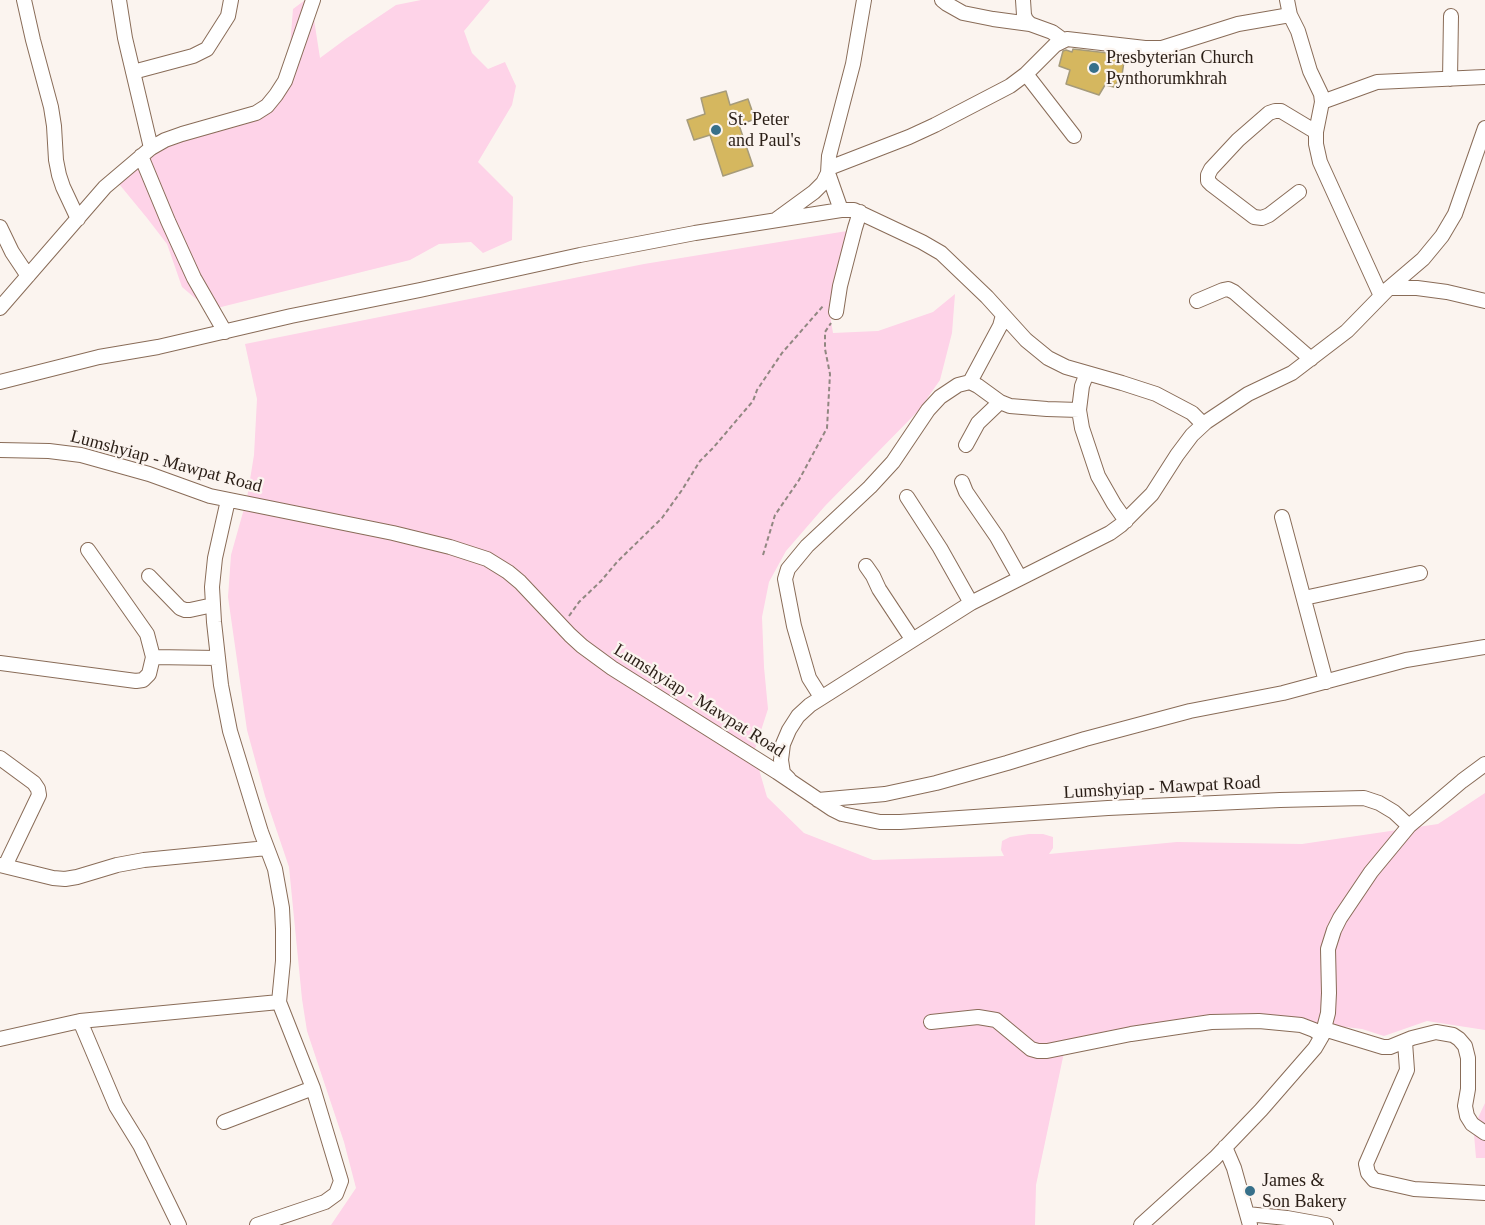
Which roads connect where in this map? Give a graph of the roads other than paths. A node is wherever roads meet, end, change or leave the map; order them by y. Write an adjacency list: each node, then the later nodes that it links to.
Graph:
1 (24, 0): 26 (street)
2 (119, 0): 13 (street)
3 (231, 0): 13 (street)
4 (314, 0): 21 (street)
5 (864, 0): 22 (street)
6 (942, 0): 11 (street)
7 (1023, 0): 11 (street)
8 (1287, 0): 9 (street)
9 (1290, 15): 12 (street); 17 (street)
10 (1451, 16): 16 (street)
11 (1030, 24): 12 (street)
12 (1063, 40): 14 (street)
13 (133, 72): 21 (street)
14 (1026, 74): 20 (street); 22 (street)
15 (1485, 77): 16 (street)
16 (1450, 79): 17 (street)
17 (1322, 102): 19 (street)
18 (1485, 128): 30 (street)
19 (1316, 132): 23 (street); 30 (street)
20 (1074, 136)
21 (146, 152): 26 (street); 36 (street)
22 (828, 170): 24 (street); 27 (street)
23 (1299, 192)
24 (841, 210): 25 (street); 27 (street)
25 (860, 212): 34 (street); 35 (street)
26 (78, 219): 29 (street)
27 (774, 220): 36 (street)
28 (0, 227): 29 (street)
29 (28, 276): 33 (street)
30 (1385, 292): 32 (street); 37 (street)
31 (1197, 301): 37 (street)
32 (1485, 301)
33 (0, 308)
34 (836, 312)
35 (1003, 315): 38 (street); 40 (street)
36 (225, 332): 39 (street)
37 (1311, 359): 43 (street)
38 (1087, 373): 42 (street); 43 (street)
39 (0, 382)
40 (970, 382): 41 (street); 65 (street)
41 (1000, 402): 42 (street); 44 (street)
42 (1079, 410): 50 (street)
43 (1203, 424): 50 (street)
44 (966, 445)
45 (0, 450): 48 (street, Lumshyiap - Mawpat Road)
46 (962, 482): 55 (street)
47 (907, 496): 57 (street)
48 (228, 500): 58 (street); 68 (street, Lumshyiap - Mawpat Road)
49 (1282, 517): 56 (street)
50 (1126, 521): 55 (street)
51 (88, 550): 61 (street)
52 (866, 566): 59 (street)
53 (1420, 573): 56 (street)
54 (149, 576): 58 (street)
55 (1020, 578): 57 (street)
56 (1304, 598): 64 (street)
57 (971, 603): 59 (street)
58 (213, 605): 62 (street)
59 (912, 639): 65 (street)
60 (1485, 647): 64 (street)
61 (153, 657): 62 (street); 63 (street)
62 (218, 658): 71 (street)
63 (0, 663)
64 (1326, 682): 69 (street)
65 (821, 697): 68 (street)
66 (0, 758): 72 (street)
67 (1485, 764): 70 (street)
68 (792, 783): 69 (street, Lumshyiap - Mawpat Road)
69 (818, 800): 70 (street, Lumshyiap - Mawpat Road)
70 (1409, 826): 76 (street)
71 (267, 848): 72 (street); 73 (street)
72 (2, 866)
73 (279, 1002): 74 (street); 79 (street)
74 (80, 1021): 77 (street); 85 (street)
75 (931, 1022): 76 (street)
76 (1323, 1032): 78 (street); 82 (street)
77 (0, 1039)
78 (1405, 1042): 81 (street); 83 (street)
79 (313, 1088): 80 (street); 86 (street)
80 (224, 1122)
81 (1485, 1133)
82 (1225, 1147): 84 (street); 87 (street)
83 (1485, 1193)
84 (1249, 1220): 88 (street)
85 (179, 1225)
86 (256, 1225)
87 (1141, 1225)
88 (1326, 1225)

